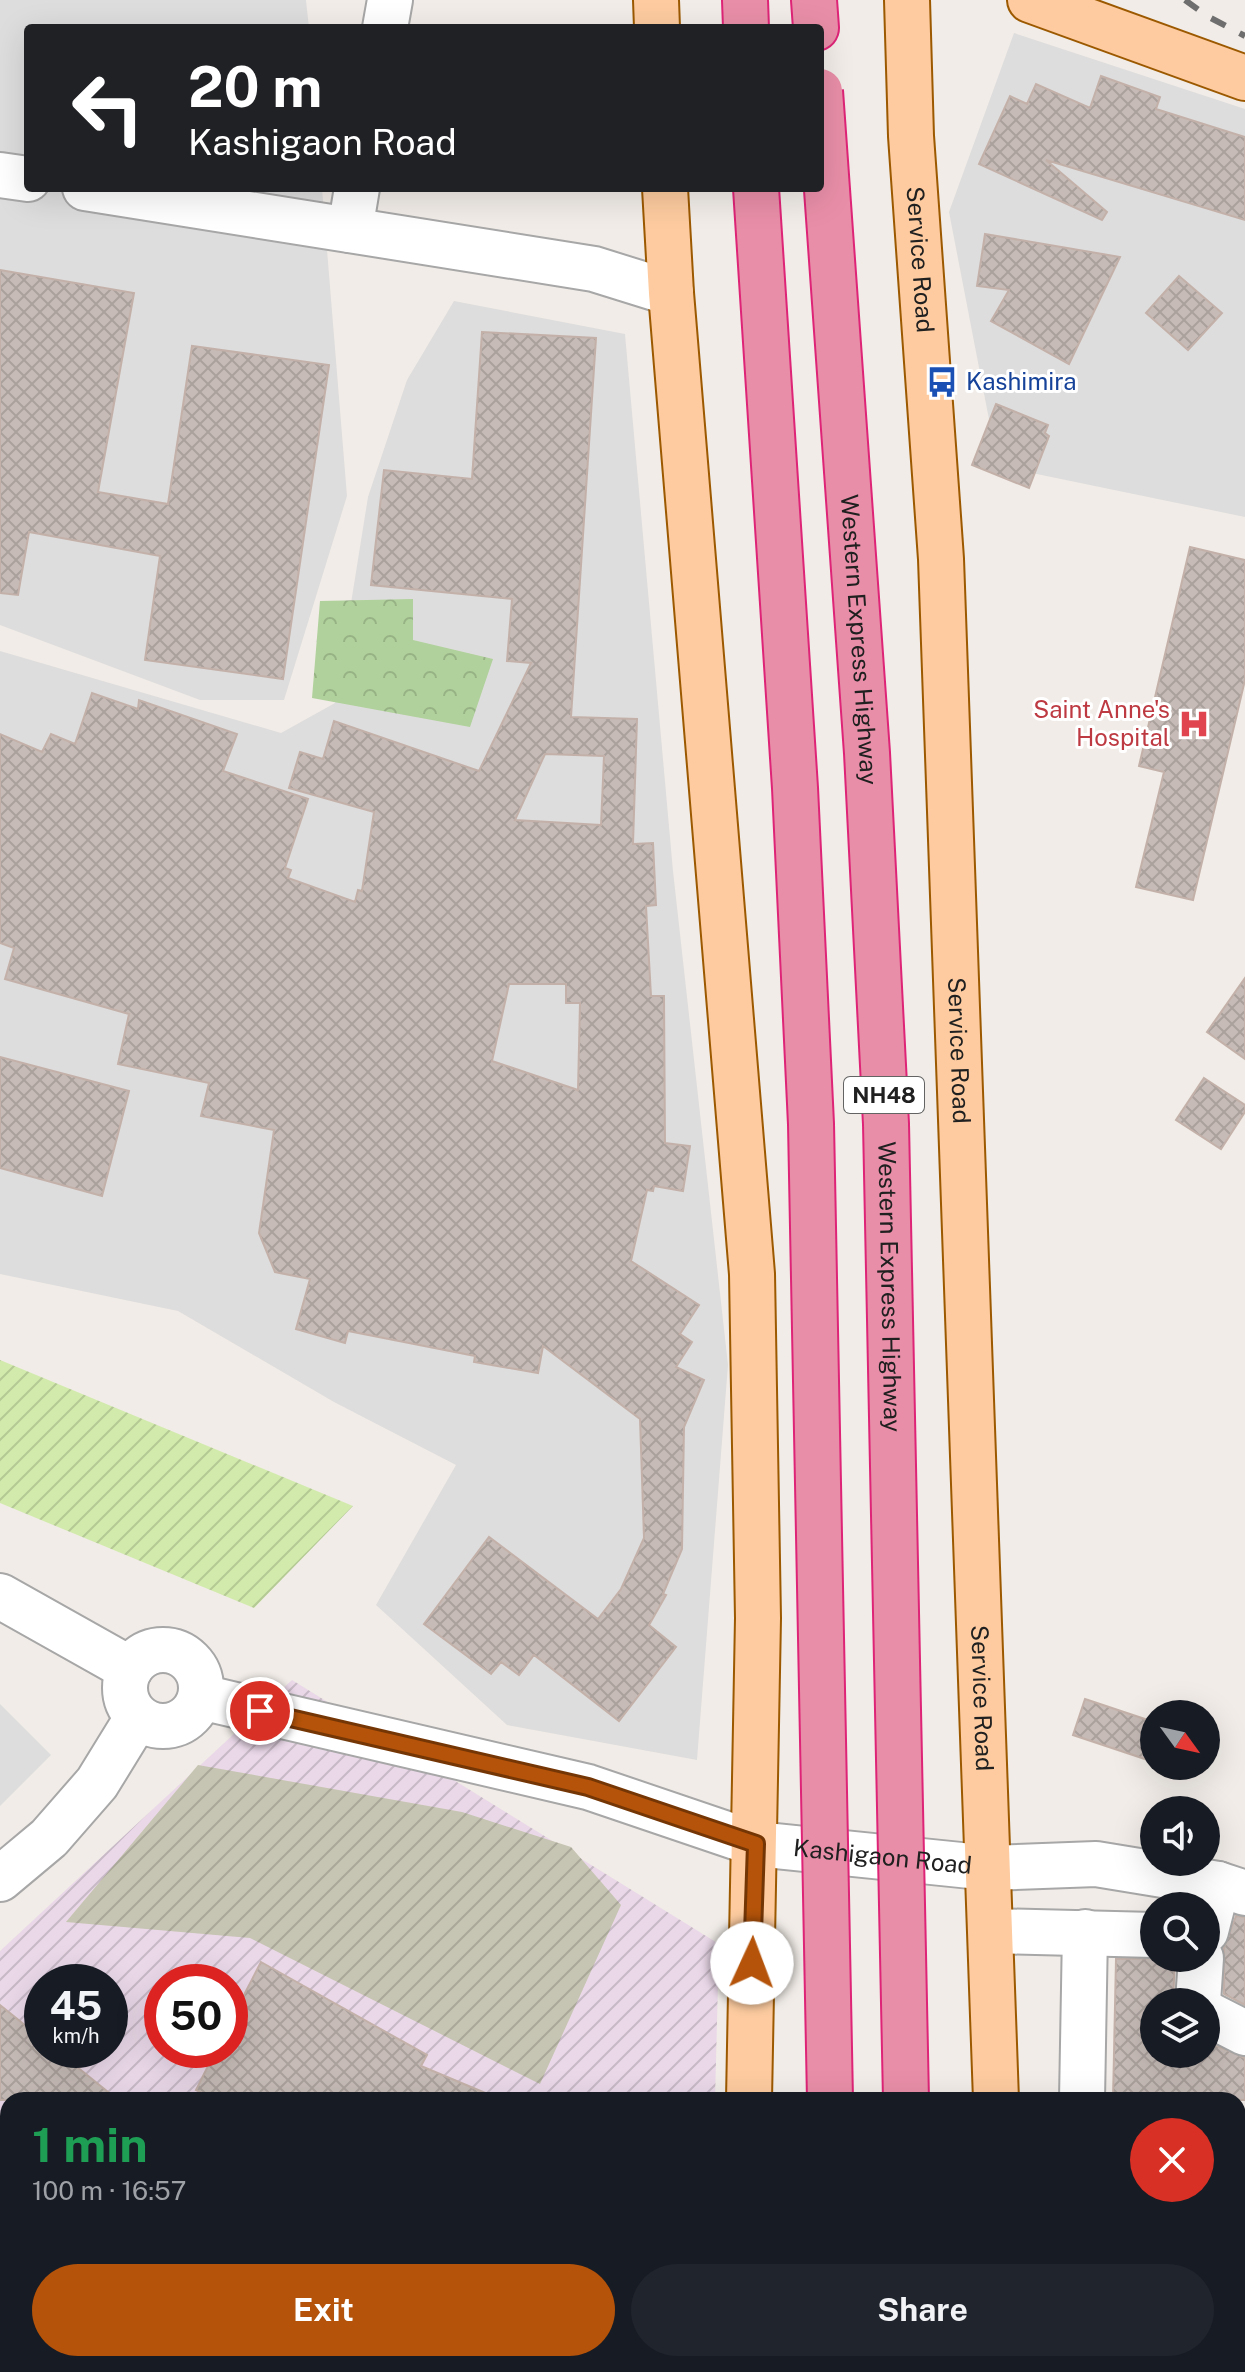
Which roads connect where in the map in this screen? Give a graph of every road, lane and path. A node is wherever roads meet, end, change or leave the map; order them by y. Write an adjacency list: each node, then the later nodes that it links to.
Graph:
1 (390, 0): 7 (street)
2 (656, 0): 8 (main road)
3 (745, 0): 9 (highway)
4 (814, 0): 10 (highway)
5 (907, 0): 26 (main road, Service Road)
6 (1030, 0): 11 (main road)
7 (386, 24)
8 (657, 24)
9 (746, 24)
10 (816, 24)
11 (1245, 78)
12 (824, 147): 37 (highway, Western Express Highway / NH48, bridge)
13 (0, 175): 14 (street)
14 (24, 178)
15 (110, 192): 19 (street)
16 (356, 192): 19 (street)
17 (665, 192): 20 (main road)
18 (756, 192): 36 (highway, NH48, bridge)
19 (350, 230): 20 (street)
20 (671, 293): 25 (main road)
21 (0, 1596): 22 (street)
22 (130, 1669): 23 (street); 24 (street)
23 (201, 1697): 24 (street); 25 (street, Kashigaon Road)
24 (137, 1718): 27 (street)
25 (756, 1844): 26 (street, Kashigaon Road); 35 (main road)
26 (990, 1868): 28 (street, Kashigaon Road); 30 (main road, Service Road)
27 (0, 1879)
28 (1232, 1889): 29 (street)
29 (1220, 1908)
30 (992, 1931): 31 (street); 38 (main road, Service Road)
31 (1085, 1932): 32 (street); 39 (street)
32 (1140, 1934)
33 (1220, 2020): 34 (street)
34 (1245, 2033)
35 (749, 2092)
36 (830, 2092)
37 (906, 2092)
38 (996, 2092)
39 (1082, 2092)

